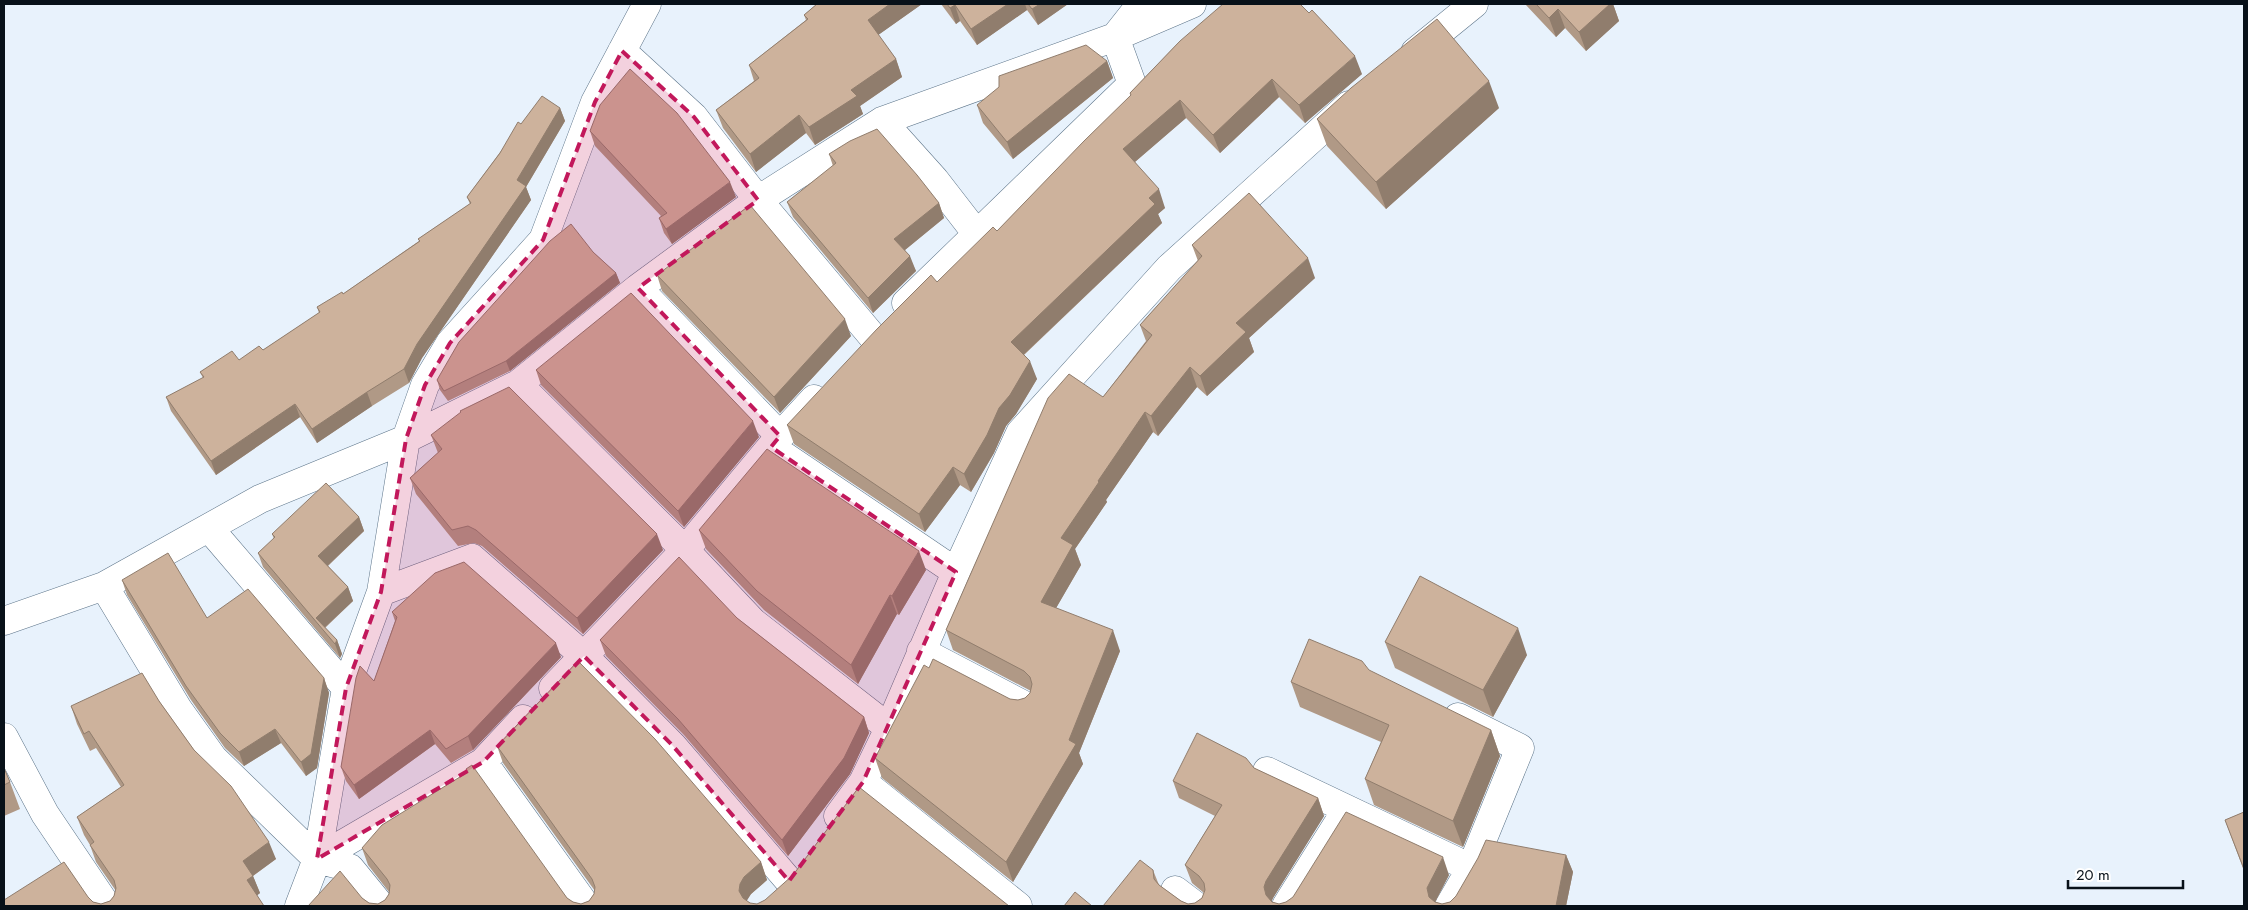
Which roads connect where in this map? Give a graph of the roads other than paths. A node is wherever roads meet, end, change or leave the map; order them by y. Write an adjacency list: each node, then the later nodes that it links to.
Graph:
1 (647, 4): 6 (street)
2 (1141, 4): 5 (street)
3 (1192, 4): 5 (street)
4 (1474, 4): 7 (street)
5 (1115, 37): 9 (street); 11 (street)
6 (622, 51): 10 (street); 17 (street)
7 (1397, 66)
8 (1366, 91): 21 (street)
9 (882, 121): 10 (street); 11 (street)
10 (758, 200): 12 (street); 13 (street)
11 (976, 233): 13 (street)
12 (638, 288): 16 (street); 18 (street)
13 (872, 336): 14 (street)
14 (853, 357)
15 (833, 379): 18 (street)
16 (518, 384): 17 (street); 20 (street)
17 (406, 439): 19 (street); 23 (street)
18 (776, 442): 20 (street); 21 (street)
19 (209, 528): 22 (street); 27 (street)
20 (685, 550): 26 (street); 30 (street)
21 (956, 572): 25 (street)
22 (104, 586): 24 (street); 38 (street)
23 (382, 592): 26 (street); 27 (street)
24 (4, 621)
25 (921, 651): 28 (street); 30 (street)
26 (584, 656): 32 (street); 40 (street)
27 (346, 688): 38 (street)
28 (1024, 706)
29 (1436, 706): 39 (street)
30 (889, 728): 34 (street)
31 (4, 737): 41 (street)
32 (483, 762): 38 (street); 44 (street)
33 (1267, 771): 35 (street)
34 (864, 782): 36 (street); 45 (street)
35 (1347, 809): 39 (street); 46 (street)
36 (823, 835)
37 (806, 858): 40 (street)
38 (317, 859): 42 (street); 43 (street)
39 (1471, 868): 47 (street)
40 (780, 895)
41 (107, 906)
42 (299, 906)
43 (381, 906)
44 (586, 906)
45 (1018, 906)
46 (1286, 906)
47 (1449, 906)

